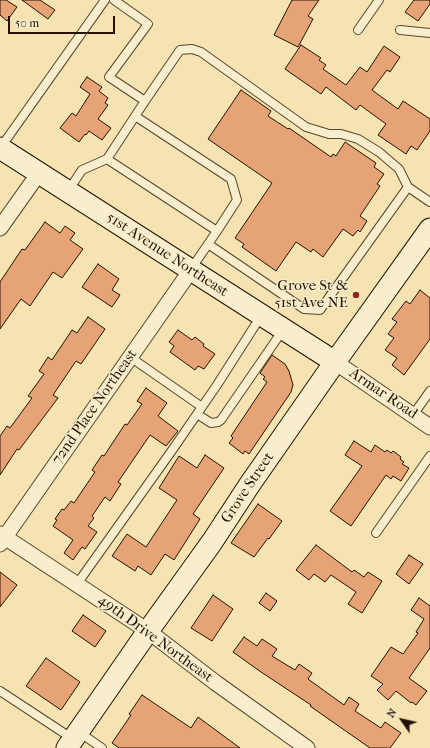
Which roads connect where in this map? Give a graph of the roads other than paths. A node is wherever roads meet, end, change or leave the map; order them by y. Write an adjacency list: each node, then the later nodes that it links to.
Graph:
1 (105, 0): 9 (lane)
2 (114, 0): 7 (lane)
3 (379, 0): 4 (lane)
4 (358, 30)
5 (400, 30): 6 (lane)
6 (430, 33)
7 (145, 101): 8 (lane); 12 (lane)
8 (135, 116): 10 (lane); 17 (lane)
9 (0, 148): 11 (street, 51st Avenue Northeast)
10 (107, 159): 13 (lane); 17 (lane)
11 (39, 173): 13 (street, 51st Avenue Northeast); 15 (street)
12 (408, 187): 14 (lane); 18 (lane)
13 (68, 191): 19 (street, 51st Avenue Northeast)
14 (430, 202)
15 (0, 228)
16 (430, 229): 23 (street, Grove Street)
17 (217, 231): 18 (lane)
18 (208, 244): 19 (lane)
19 (190, 270): 20 (street, 51st Avenue Northeast); 22 (street, 72nd Place Northeast)
20 (262, 316): 21 (street, 51st Avenue Northeast); 25 (lane)
21 (284, 329): 23 (street, 51st Avenue Northeast); 25 (lane)
22 (130, 357): 25 (lane); 30 (street, 72nd Place Northeast)
23 (335, 362): 26 (street, Armar Road); 32 (street, Grove Street)
24 (430, 391): 26 (lane)
25 (200, 410): 31 (lane)
26 (413, 416): 27 (street, Armar Road)
27 (430, 427)
28 (430, 456): 29 (lane)
29 (376, 533)
30 (2, 538): 31 (street, 49th Drive Northeast)
31 (77, 584): 32 (street, 49th Drive Northeast)
32 (148, 631): 34 (street, Grove Street); 36 (street, 49th Drive Northeast)
33 (4, 693): 34 (lane)
34 (73, 739): 35 (lane)
35 (102, 748)
36 (307, 748)

